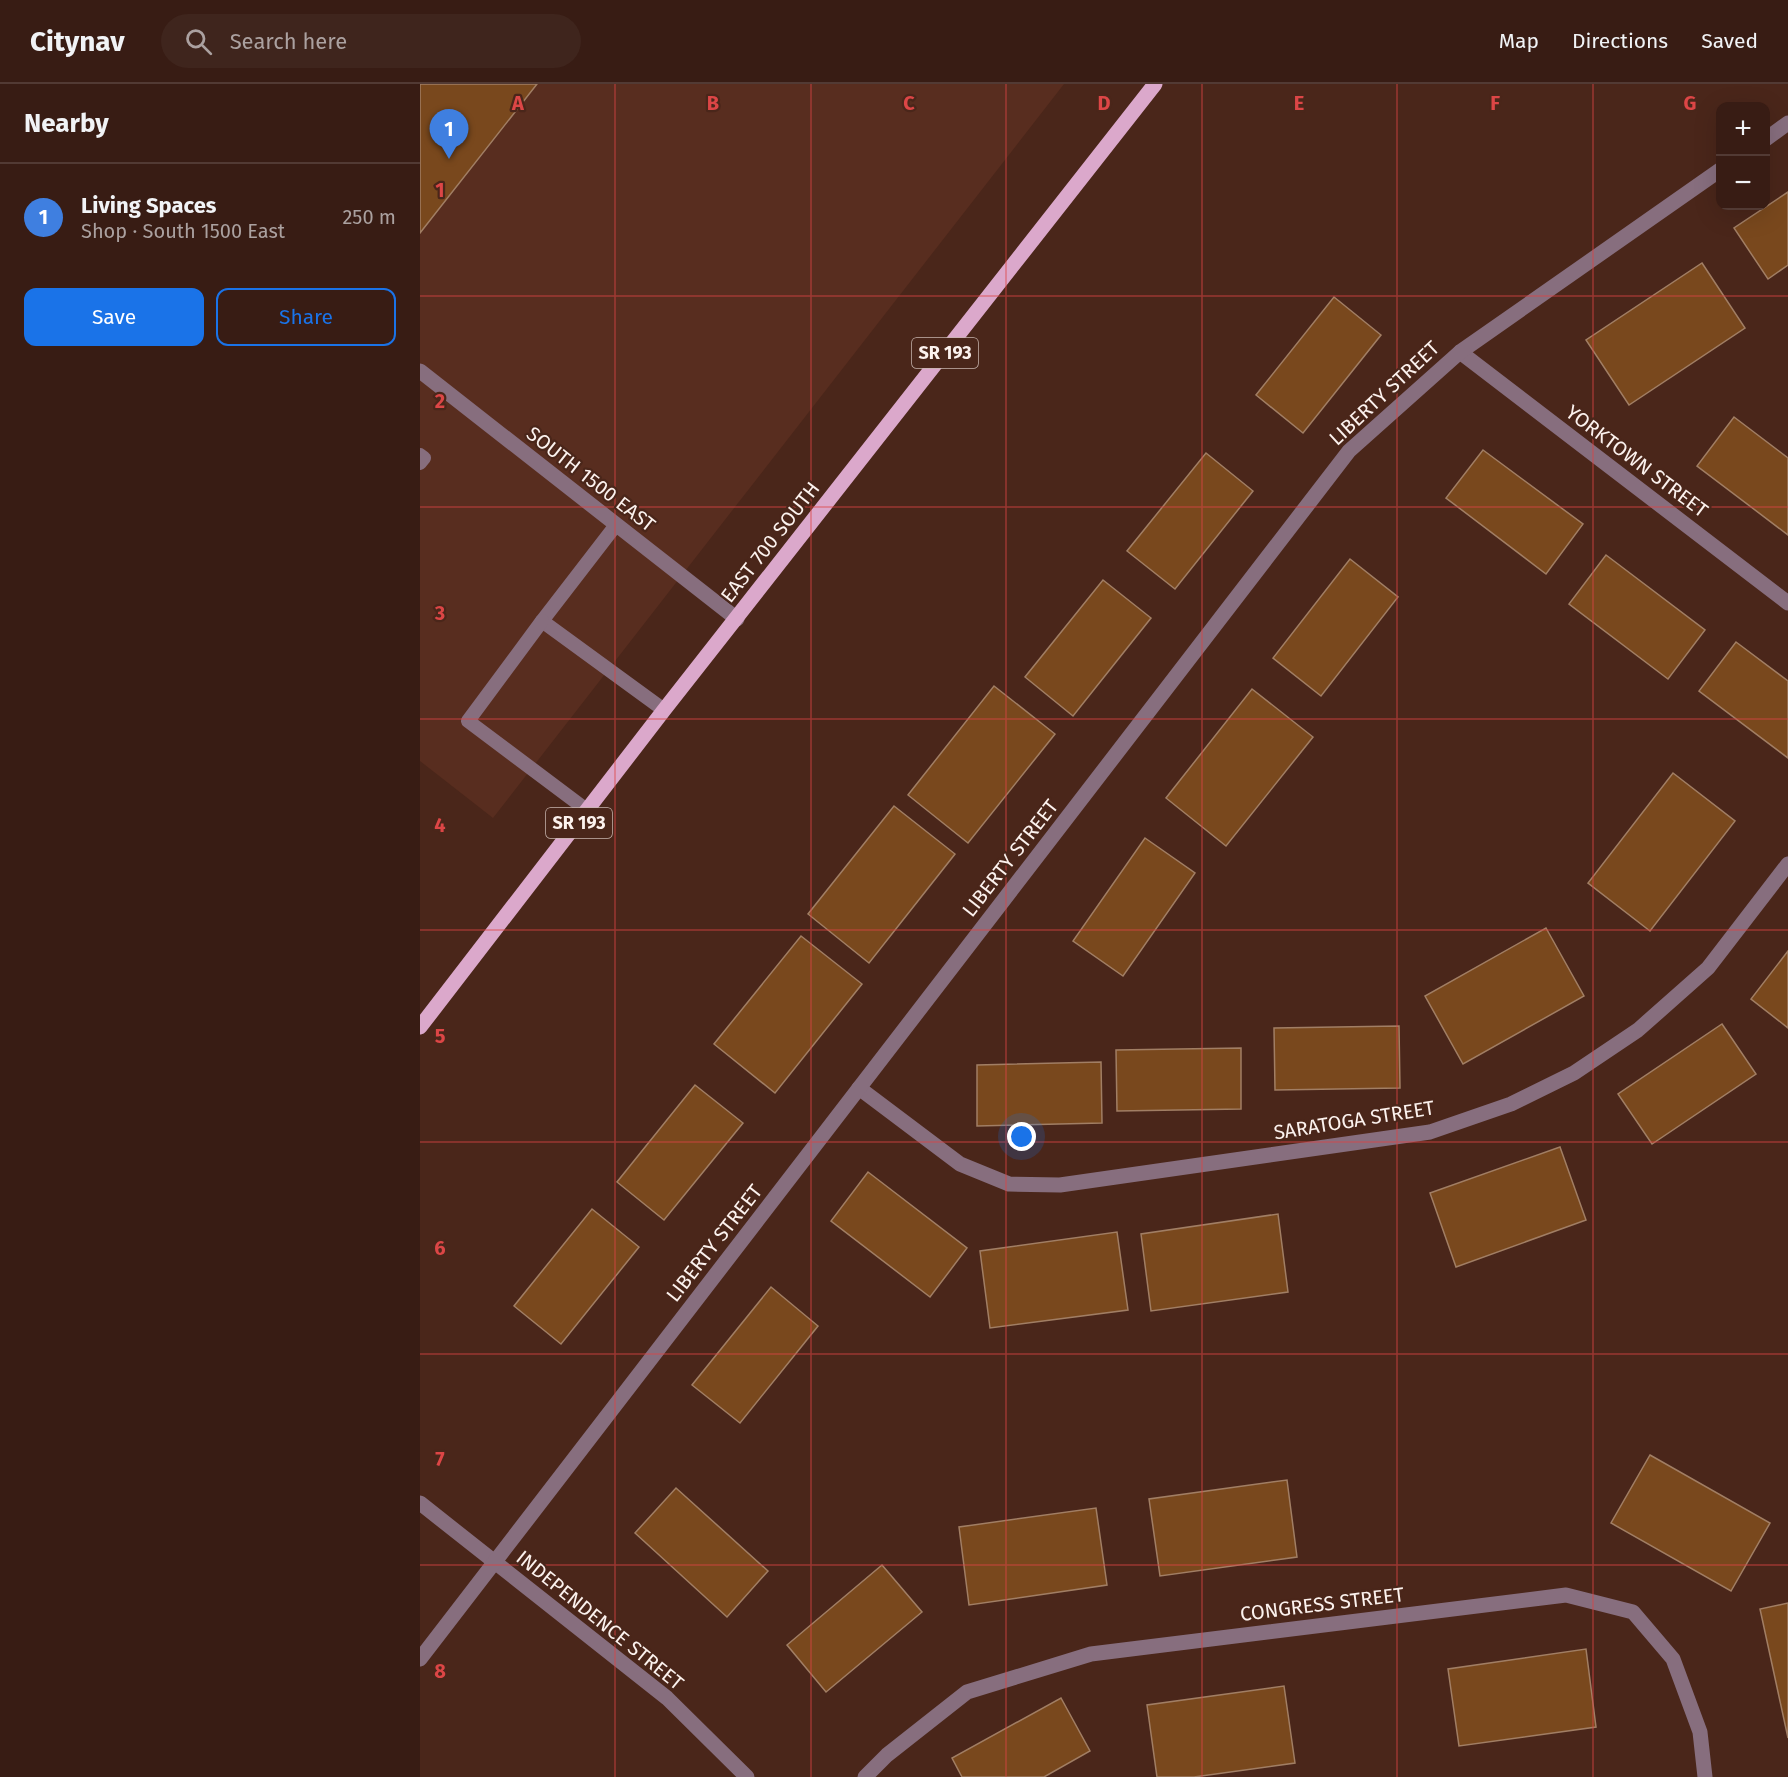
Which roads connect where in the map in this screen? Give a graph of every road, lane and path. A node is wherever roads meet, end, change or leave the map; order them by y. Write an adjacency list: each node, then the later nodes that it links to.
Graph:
1 (1155, 84): 11 (main road, EAST 700 SOUTH / SR 193)
2 (1788, 123): 3 (street)
3 (1770, 136)
4 (1716, 173): 5 (street, LIBERTY STREET)
5 (1460, 352): 10 (street, YORKTOWN STREET); 17 (street, LIBERTY STREET)
6 (420, 371): 9 (street, SOUTH 1500 EAST)
7 (420, 455): 8 (lane)
8 (420, 463)
9 (615, 525): 11 (street, SOUTH 1500 EAST); 12 (lane)
10 (1788, 603)
11 (737, 619): 13 (main road, EAST 700 SOUTH / SR 193)
12 (542, 621): 13 (lane); 14 (lane)
13 (664, 710): 14 (main road, EAST 700 SOUTH / SR 193)
14 (588, 811): 16 (main road, EAST 700 SOUTH / SR 193)
15 (1788, 864): 17 (street, SARATOGA STREET)
16 (420, 1027)
17 (859, 1089): 19 (street, LIBERTY STREET)
18 (420, 1503): 19 (street, INDEPENDENCE STREET)
19 (495, 1562): 20 (street, LIBERTY STREET); 21 (street, INDEPENDENCE STREET)
20 (420, 1659)
21 (747, 1777)
22 (865, 1777): 23 (street, CONGRESS STREET)
23 (1705, 1777)

